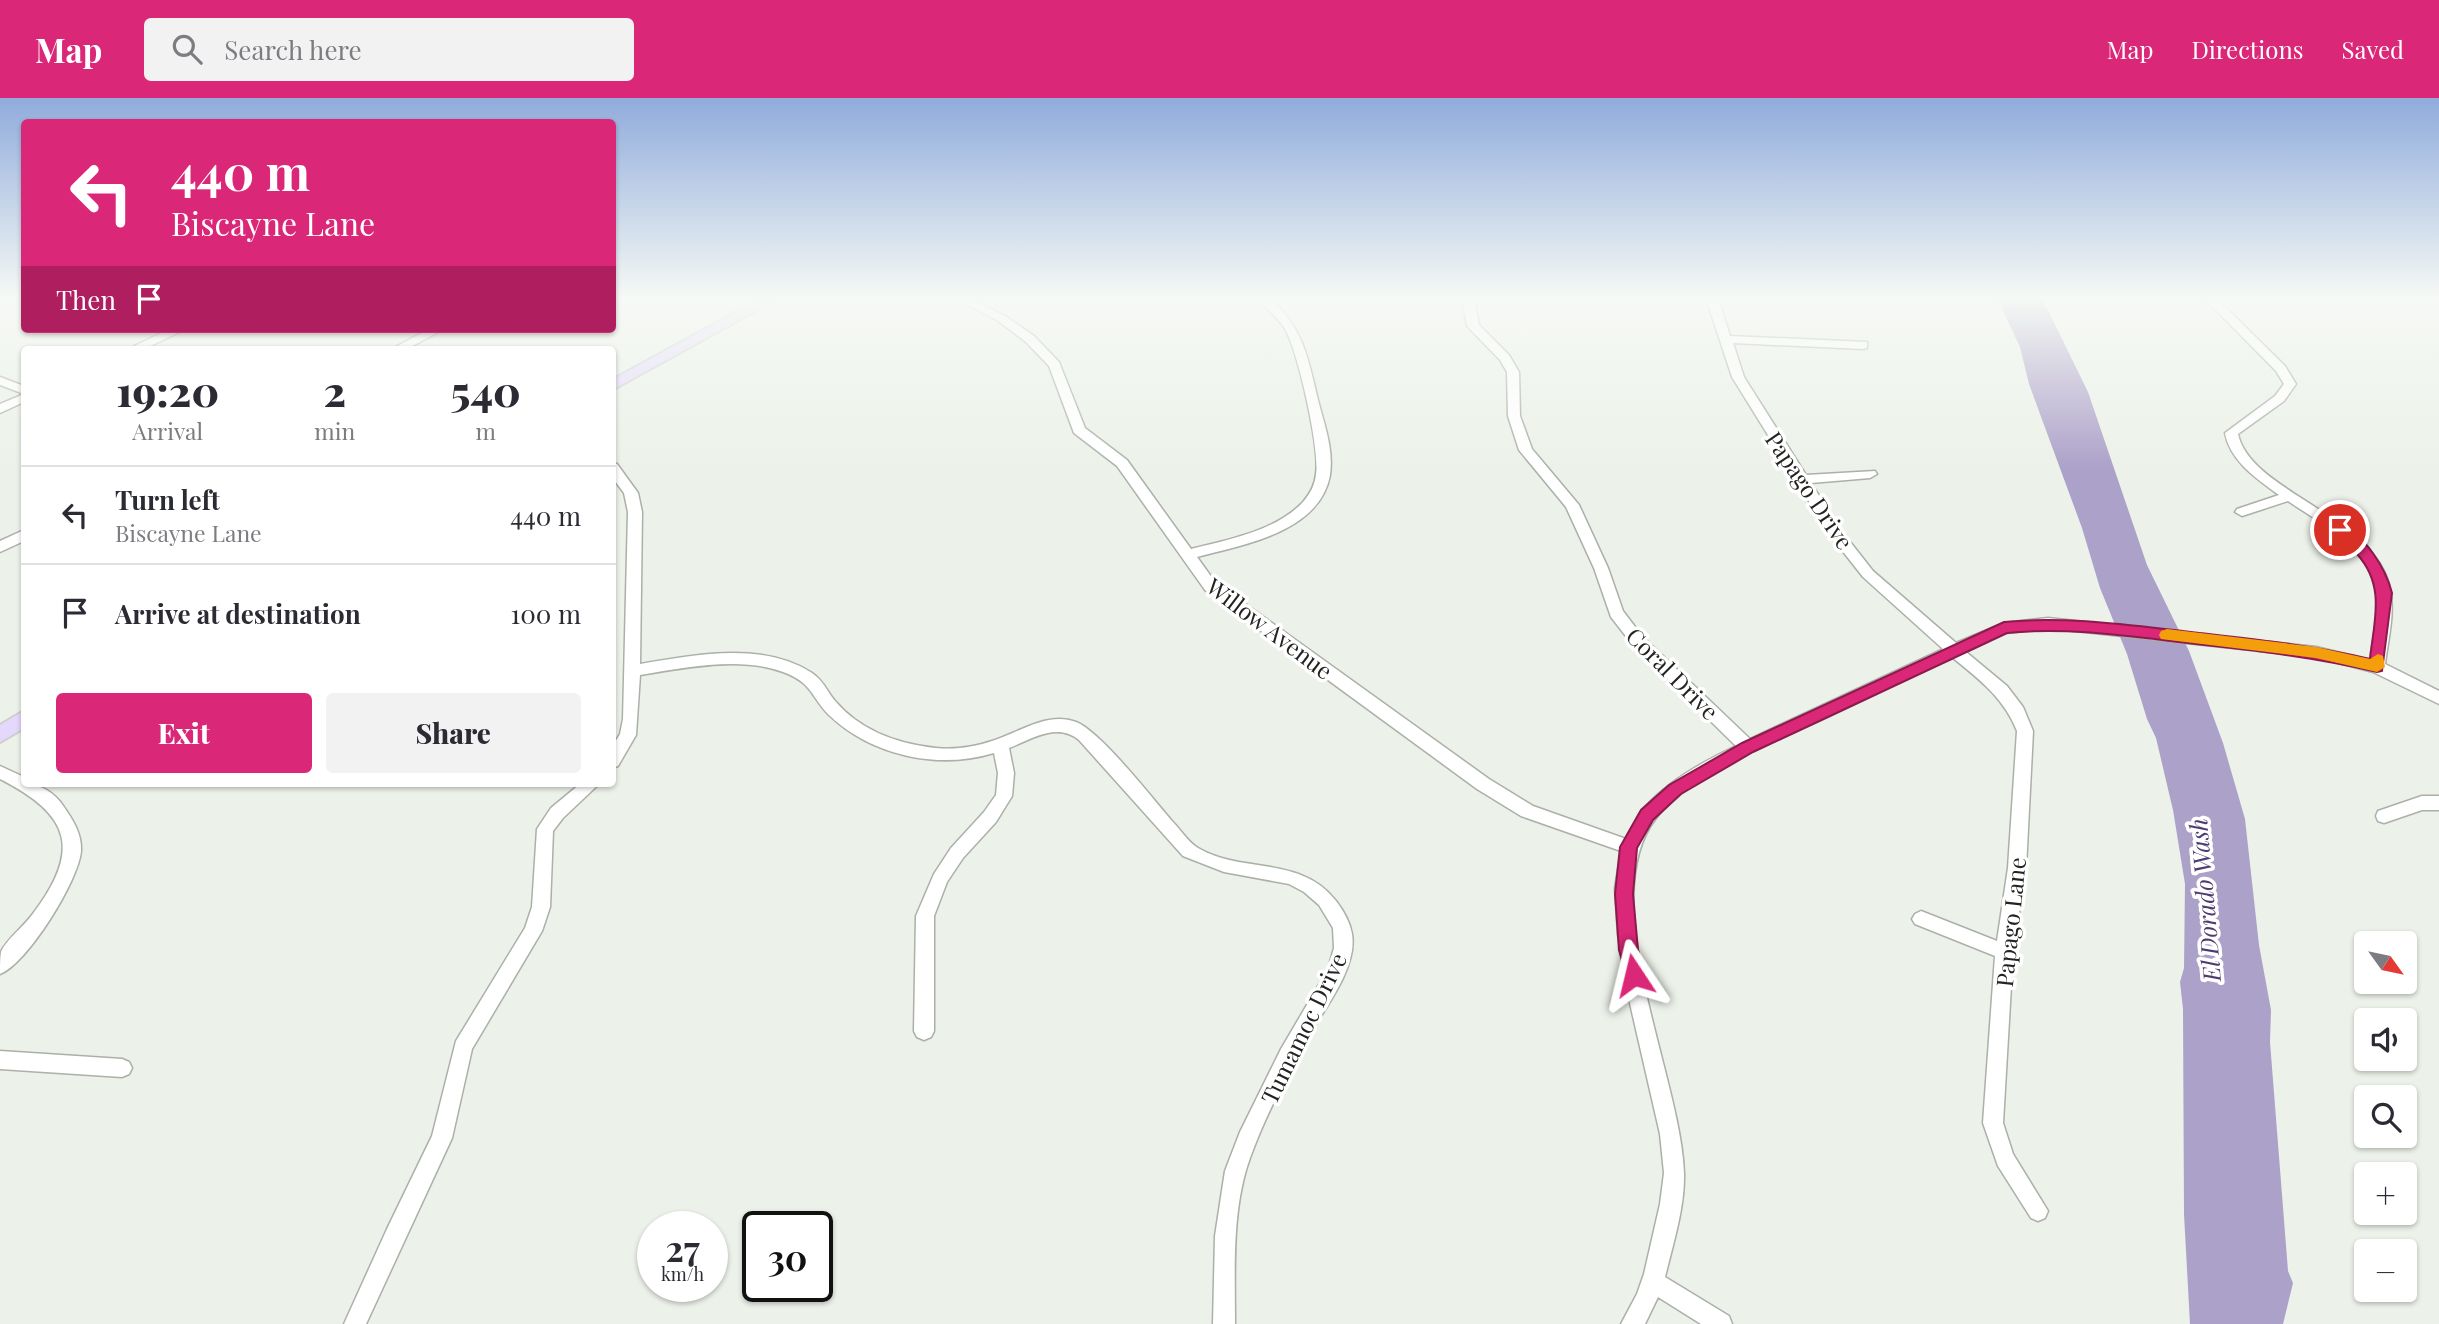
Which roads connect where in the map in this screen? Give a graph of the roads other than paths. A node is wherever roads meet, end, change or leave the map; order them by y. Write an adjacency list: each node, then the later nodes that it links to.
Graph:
1 (668, 355): 8 (main road)
2 (1046, 355): 19 (street, Willow Avenue)
3 (1301, 355): 19 (street)
4 (1502, 355): 27 (street, Coral Drive)
5 (1730, 355): 14 (street, Papago Drive)
6 (2267, 355): 15 (street)
7 (0, 381): 9 (street)
8 (616, 384)
9 (21, 389)
10 (21, 399): 11 (street)
11 (0, 409)
12 (616, 472): 22 (street)
13 (1870, 474): 14 (street)
14 (1801, 480): 20 (street, Papago Drive)
15 (2290, 496): 16 (street); 21 (street)
16 (2242, 512)
17 (21, 536): 18 (street)
18 (0, 547)
19 (1186, 555): 35 (street, Willow Avenue)
20 (1953, 651): 21 (street); 27 (street); 37 (street, Papago Lane)
21 (2377, 667): 23 (street)
22 (630, 671): 26 (street, Tumamoc Drive); 28 (street)
23 (2439, 698)
24 (21, 720): 25 (main road)
25 (0, 735)
26 (1001, 746): 39 (street); 45 (street, Tumamoc Drive)
27 (1748, 747): 35 (street)
28 (616, 755)
29 (0, 772): 30 (street)
30 (21, 782)
31 (29, 787): 38 (street)
32 (588, 787): 44 (street)
33 (2439, 803): 34 (street)
34 (2384, 816)
35 (1629, 847): 43 (street)
36 (1922, 919): 37 (street)
37 (2004, 952): 42 (street, Papago Lane)
38 (0, 966)
39 (924, 1031)
40 (0, 1060): 41 (street)
41 (122, 1068)
42 (2038, 1211)
43 (1653, 1282): 46 (street); 47 (street)
44 (355, 1324)
45 (1224, 1324)
46 (1632, 1324)
47 (1721, 1324)

